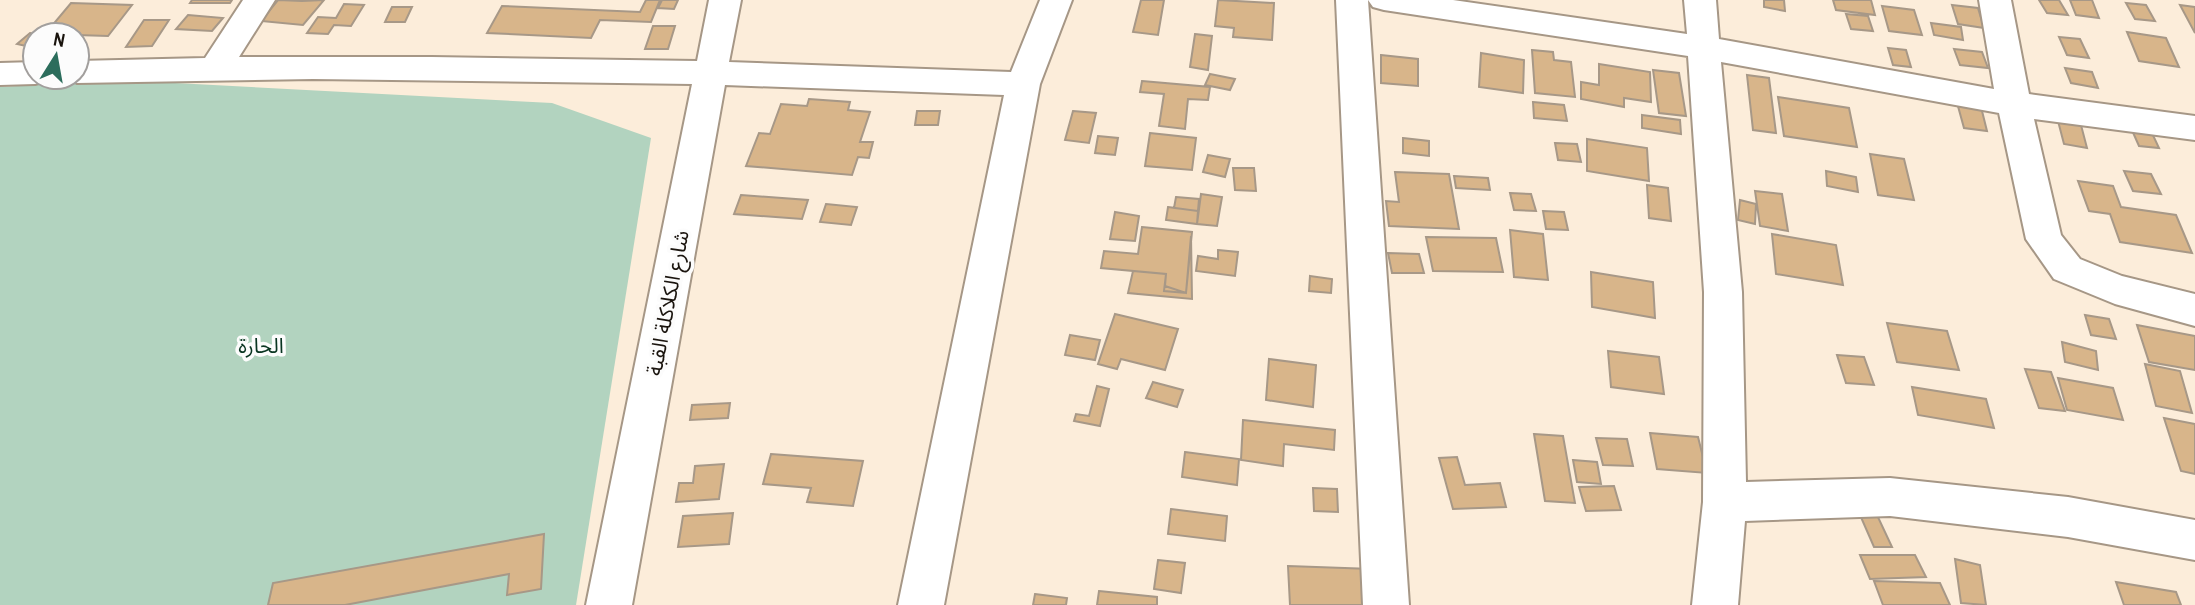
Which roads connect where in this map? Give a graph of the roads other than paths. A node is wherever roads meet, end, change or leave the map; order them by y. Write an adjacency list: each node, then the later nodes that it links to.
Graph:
1 (259, 0): 9 (street)
2 (725, 0): 11 (street, شارع الكلاكلة القبة)
3 (1056, 0): 14 (street)
4 (1352, 0): 22 (street)
5 (1384, 0): 8 (street)
6 (1700, 0): 8 (street)
7 (1995, 0): 15 (street)
8 (1706, 48): 15 (street); 18 (street)
9 (216, 67): 10 (street); 11 (street)
10 (91, 71)
11 (713, 71): 14 (street); 20 (street, شارع الكلاكلة القبة)
12 (21, 73): 13 (street)
13 (0, 74)
14 (1023, 84): 21 (street)
15 (2014, 104): 16 (street); 17 (street)
16 (2195, 128)
17 (2195, 310)
18 (1725, 502): 19 (street); 23 (street)
19 (2195, 540)
20 (609, 605)
21 (921, 605)
22 (1386, 605)
23 (1715, 605)

